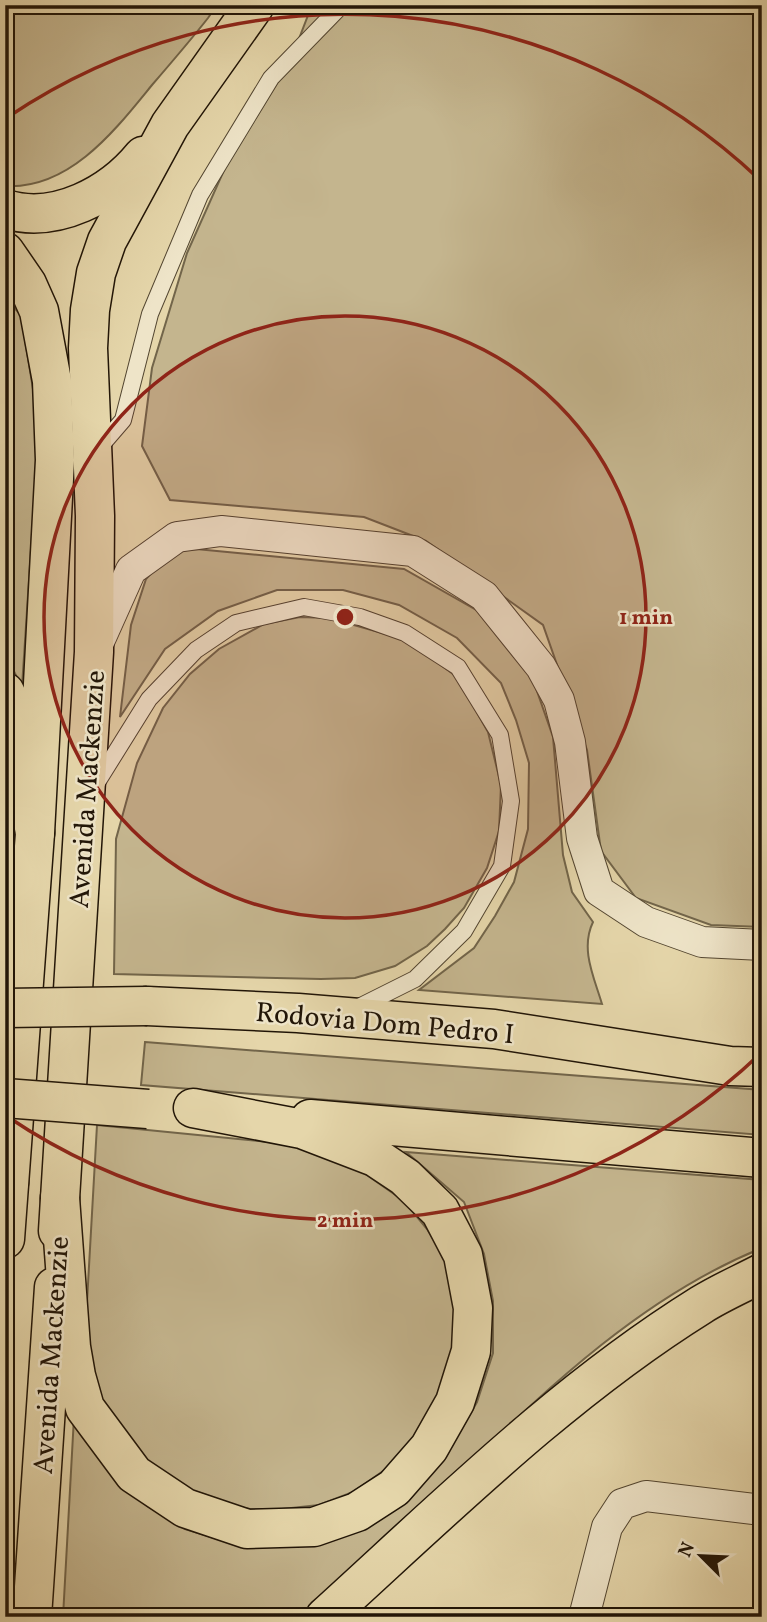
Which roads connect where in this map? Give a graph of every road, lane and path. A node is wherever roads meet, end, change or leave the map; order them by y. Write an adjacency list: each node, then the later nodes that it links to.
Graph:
1 (255, 5): 3 (main road, Avenida Mackenzie)
2 (342, 5): 6 (lane)
3 (170, 125): 4 (main road); 6 (main road, Avenida Mackenzie)
4 (5, 209)
5 (5, 252): 10 (main road, Avenida Mackenzie)
6 (93, 455): 7 (main road, Avenida Mackenzie)
7 (94, 652): 9 (main road, Avenida Mackenzie); 11 (street)
8 (5, 692): 10 (main road)
9 (85, 801): 13 (lane); 19 (main road, Avenida Mackenzie)
10 (35, 833): 18 (main road, Avenida Mackenzie)
11 (762, 945)
12 (5, 1008): 13 (main road, Rodovia Dom Pedro I, bridge)
13 (340, 1017): 14 (main road, Rodovia Dom Pedro I)
14 (762, 1067)
15 (5, 1098): 16 (main road, bridge)
16 (193, 1108): 17 (main road); 19 (main road)
17 (762, 1158)
18 (7, 1192): 20 (main road, Avenida Mackenzie)
19 (60, 1198): 23 (main road, Avenida Mackenzie)
20 (5, 1239)
21 (762, 1273): 24 (main road)
22 (762, 1510): 25 (street)
23 (32, 1617)
24 (325, 1617)
25 (584, 1617)

